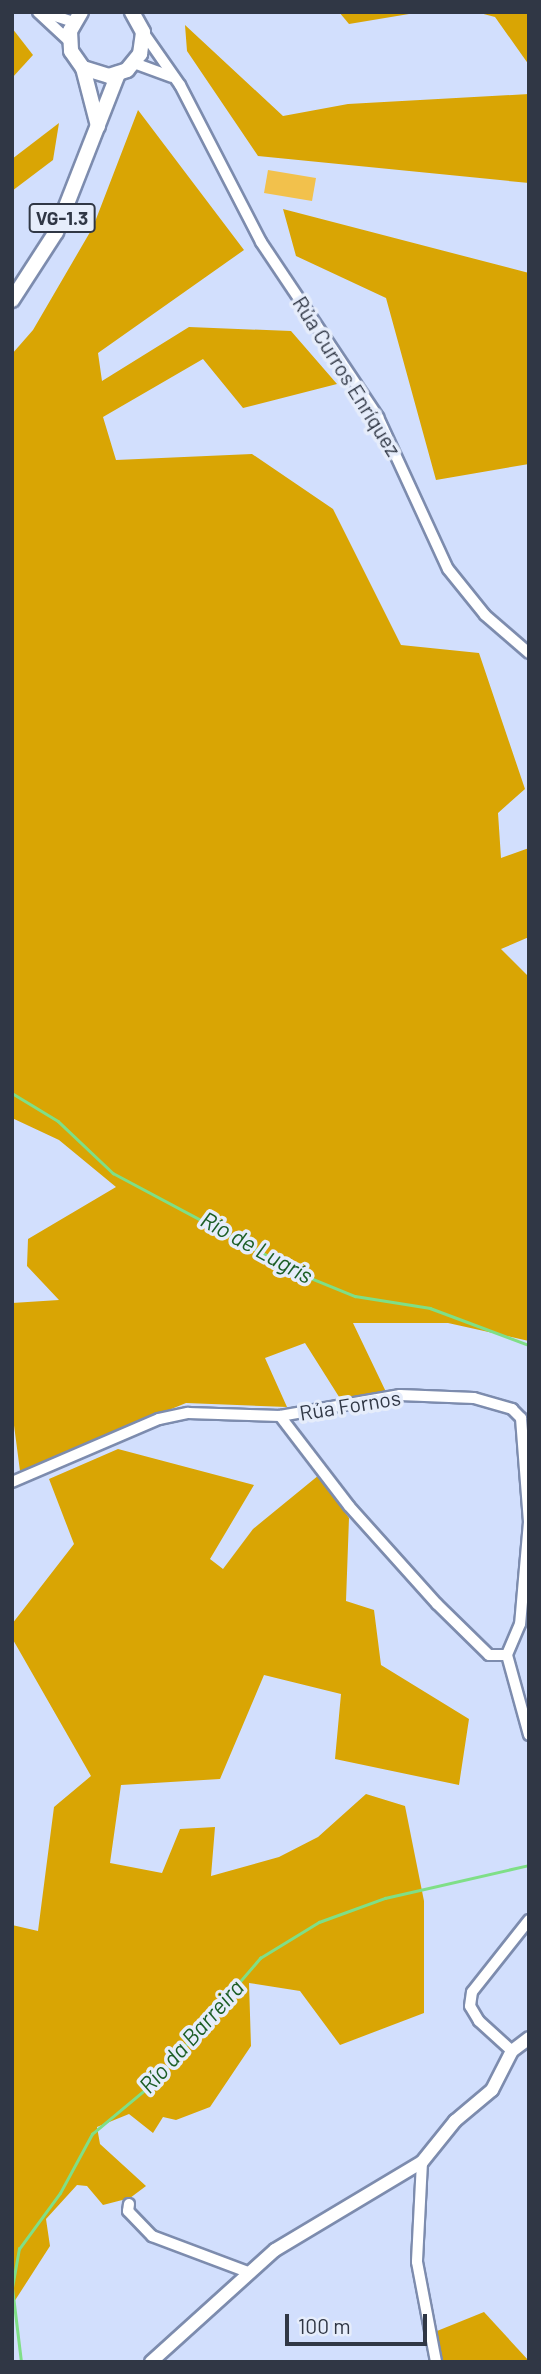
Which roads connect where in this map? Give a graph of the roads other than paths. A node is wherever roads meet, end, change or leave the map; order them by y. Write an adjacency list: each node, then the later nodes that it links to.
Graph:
1 (40, 12): 3 (street); 5 (street)
2 (132, 12): 4 (highway)
3 (78, 15): 5 (highway)
4 (142, 32): 6 (highway); 9 (street, Rúa Curros Enríquez)
5 (69, 41): 7 (highway)
6 (134, 63): 8 (highway); 9 (street)
7 (83, 68): 8 (highway); 10 (highway)
8 (118, 74): 10 (highway, VG-1.3)
9 (180, 85): 12 (street, Rúa Curros Enríquez)
10 (98, 128): 11 (highway, VG-1.3)
11 (12, 300)
12 (529, 653)
13 (279, 1416): 14 (street, Rúa Fornos); 15 (street, Rúa Fornos); 16 (street, Rúa Fornos)
14 (12, 1482)
15 (529, 1522): 16 (street, Rúa Fornos)
16 (507, 1656): 17 (street)
17 (529, 1735)
18 (529, 1920): 20 (street)
19 (529, 2038): 20 (main road)
20 (512, 2051): 21 (main road)
21 (422, 2162): 23 (main road); 25 (street)
22 (129, 2204): 23 (street)
23 (248, 2272): 24 (main road)
24 (152, 2362)
25 (436, 2362)

